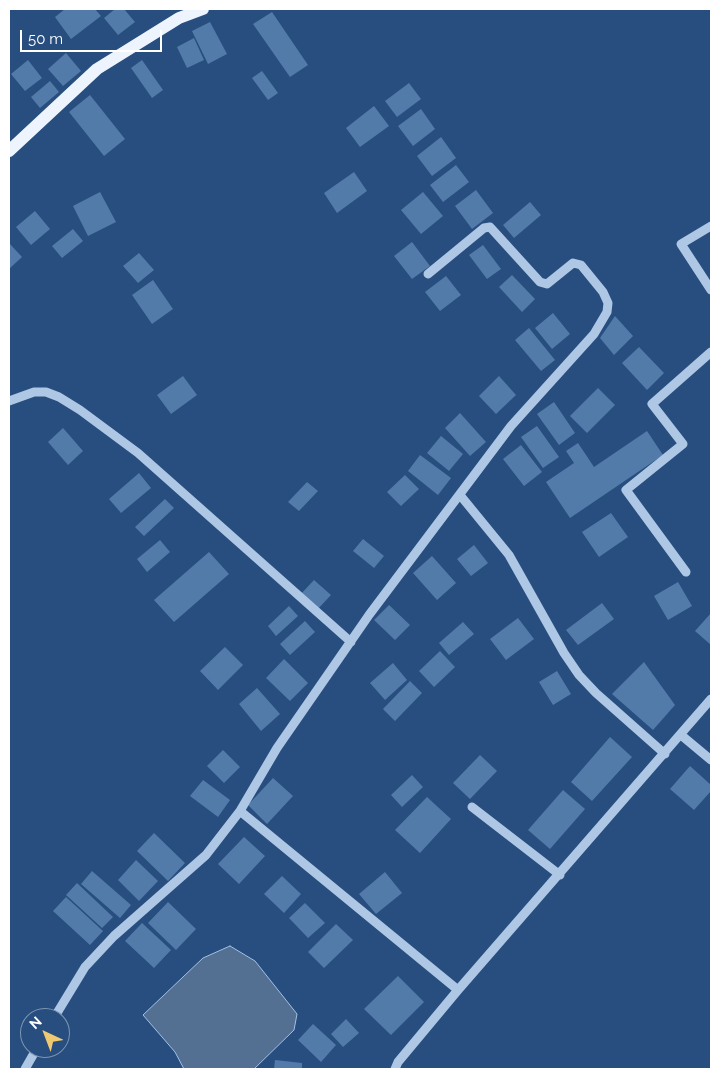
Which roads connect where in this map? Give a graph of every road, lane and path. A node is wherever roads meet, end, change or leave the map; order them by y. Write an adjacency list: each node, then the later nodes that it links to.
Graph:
1 (203, 9): 2 (main road)
2 (9, 151)
3 (711, 226): 5 (street)
4 (428, 274): 8 (street)
5 (711, 290)
6 (711, 352): 9 (street)
7 (9, 401): 10 (street)
8 (460, 495): 10 (street); 13 (street)
9 (686, 572)
10 (350, 642): 16 (street)
11 (711, 699): 12 (street)
12 (681, 735): 13 (street); 14 (street)
13 (665, 754): 17 (street)
14 (711, 760)
15 (472, 807): 17 (street)
16 (240, 811): 18 (street); 19 (street)
17 (560, 874): 18 (street)
18 (458, 990): 22 (street)
19 (60, 1008)
20 (31, 1058): 21 (street)
21 (25, 1069)
22 (395, 1069)

